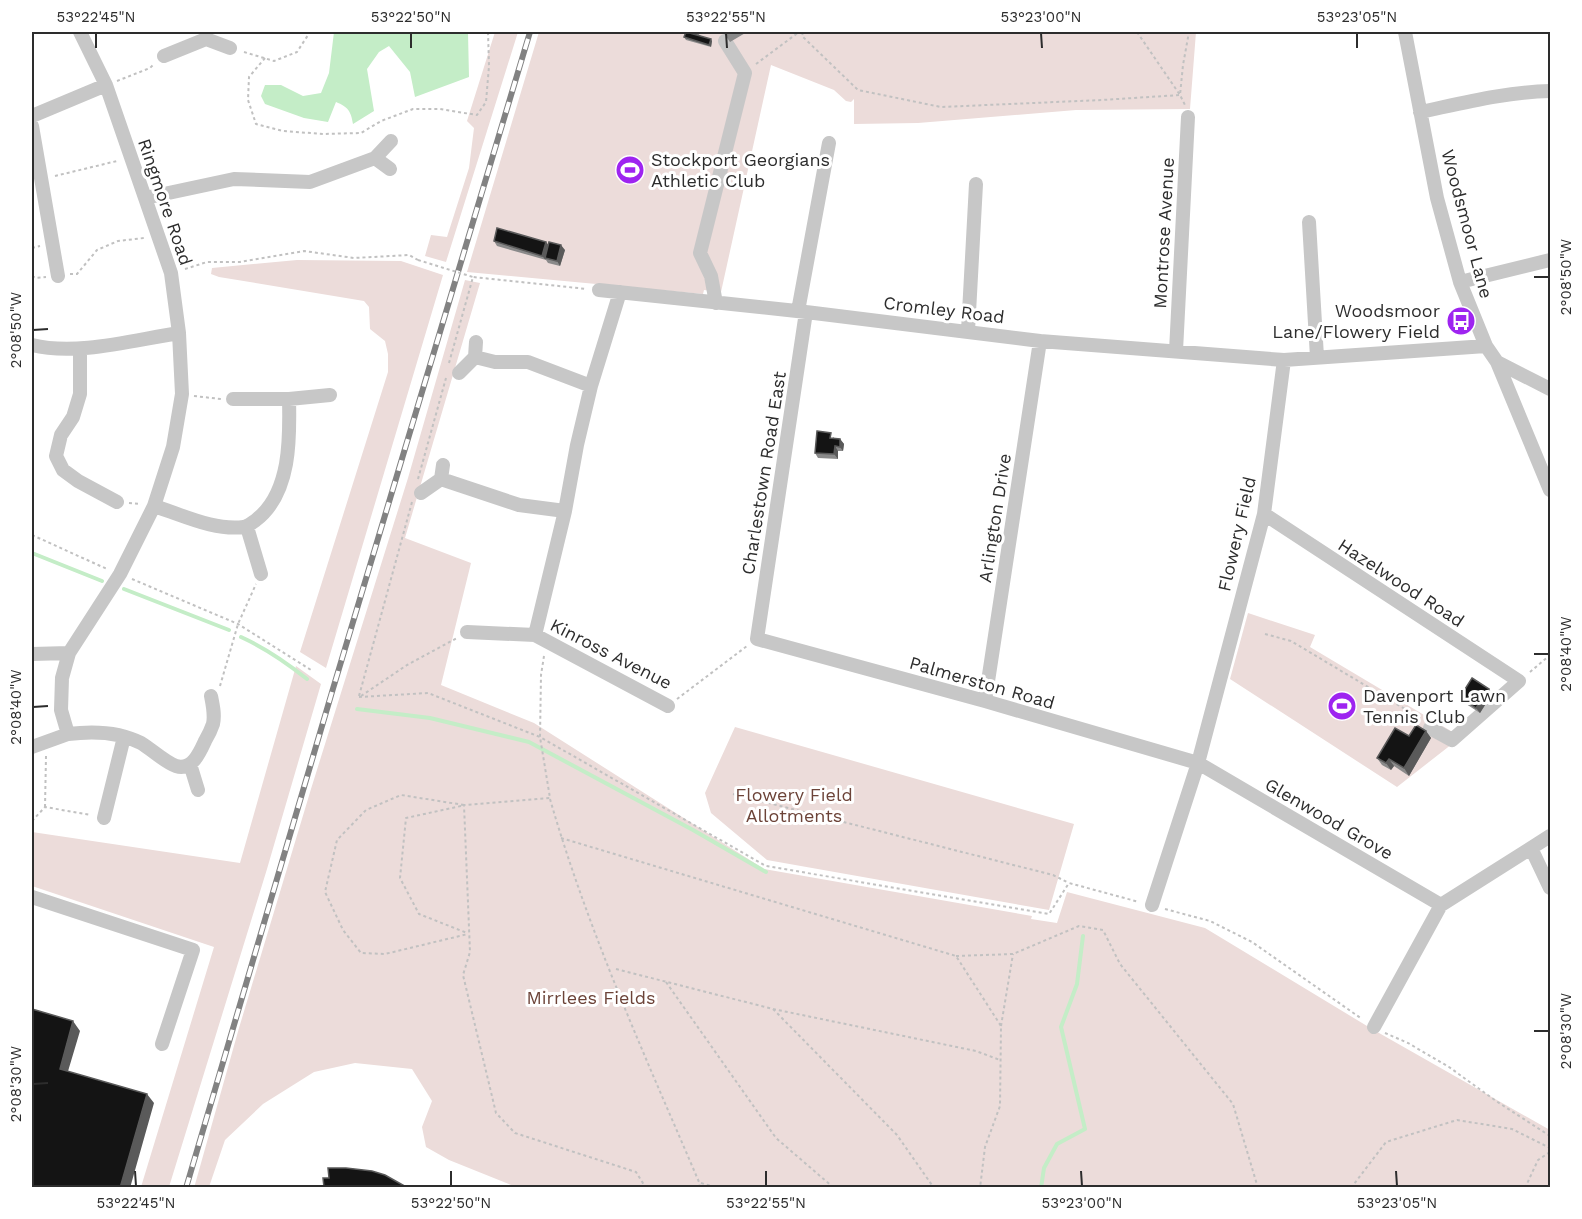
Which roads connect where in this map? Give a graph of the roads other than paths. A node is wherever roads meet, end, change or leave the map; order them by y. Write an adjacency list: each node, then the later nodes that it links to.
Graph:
1 (80, 32): 7 (street, Ringmore Road)
2 (1405, 32): 9 (street, Woodsmoor Lane)
3 (206, 35): 5 (street); 6 (street)
4 (725, 41): 25 (street)
5 (230, 48)
6 (164, 56)
7 (106, 85): 10 (street); 18 (street, Ringmore Road)
8 (1551, 91): 9 (street)
9 (1420, 112): 22 (street, Woodsmoor Lane)
10 (32, 116)
11 (1188, 117): 34 (street, Montrose Avenue)
12 (32, 126): 21 (street)
13 (391, 141): 15 (street)
14 (829, 143): 26 (street, Charlestown Road East)
15 (375, 158): 16 (street); 18 (street)
16 (390, 169)
17 (976, 184): 27 (street)
18 (145, 198): 28 (street, Ringmore Road)
19 (1309, 222): 36 (street)
20 (1551, 260): 22 (street)
21 (58, 276)
22 (1460, 282): 32 (street, Woodsmoor Lane)
23 (599, 290): 24 (street, Cromley Road)
24 (620, 292): 25 (street, Cromley Road); 40 (street, Kinross Avenue)
25 (716, 303): 26 (street, Cromley Road)
26 (802, 311): 27 (street, Cromley Road); 55 (street, Charlestown Road East)
27 (968, 331): 29 (street, Cromley Road)
28 (179, 333): 33 (street); 48 (street, Ringmore Road)
29 (1040, 341): 34 (street, Cromley Road); 59 (street, Arlington Drive)
30 (476, 342): 35 (street)
31 (32, 345): 33 (street)
32 (1486, 346): 36 (street); 38 (street, Woodsmoor Lane)
33 (80, 349): 47 (street)
34 (1176, 351): 37 (street, Cromley Road)
35 (475, 357): 39 (street); 40 (street)
36 (1317, 357): 37 (street)
37 (1284, 360): 50 (street, Flowery Field)
38 (1497, 362): 41 (street, Woodsmoor Lane); 45 (street)
39 (459, 373)
40 (591, 386): 49 (street, Kinross Avenue)
41 (1551, 389)
42 (330, 395): 44 (street)
43 (233, 399): 44 (street)
44 (289, 399): 51 (street)
45 (1551, 489)
46 (420, 493): 49 (street)
47 (117, 502)
48 (154, 506): 51 (street); 56 (street, Ringmore Road)
49 (565, 511): 54 (street, Kinross Avenue)
50 (1264, 514): 61 (street, Hazelwood Road); 65 (street, Flowery Field)
51 (247, 527): 52 (street)
52 (261, 574)
53 (467, 632): 54 (street, Kinross Avenue)
54 (541, 638): 60 (street, Kinross Avenue)
55 (756, 639): 59 (street, Palmerston Road)
56 (69, 653): 57 (street); 62 (street, Ringmore Road)
57 (32, 654)
58 (211, 696): 66 (street)
59 (985, 701): 65 (street, Palmerston Road)
60 (668, 706)
61 (1430, 728)
62 (68, 734): 63 (street); 64 (street)
63 (124, 737): 66 (street); 68 (street)
64 (32, 747)
65 (1198, 763): 73 (street, Flowery Field); 74 (street, Glenwood Grove)
66 (190, 764): 67 (street)
67 (198, 790)
68 (104, 818)
69 (1551, 836): 70 (street)
70 (1531, 848): 71 (street); 74 (street)
71 (1551, 888)
72 (32, 897): 76 (street)
73 (1152, 905)
74 (1441, 905): 75 (street)
75 (1374, 1027)
76 (162, 1044)

